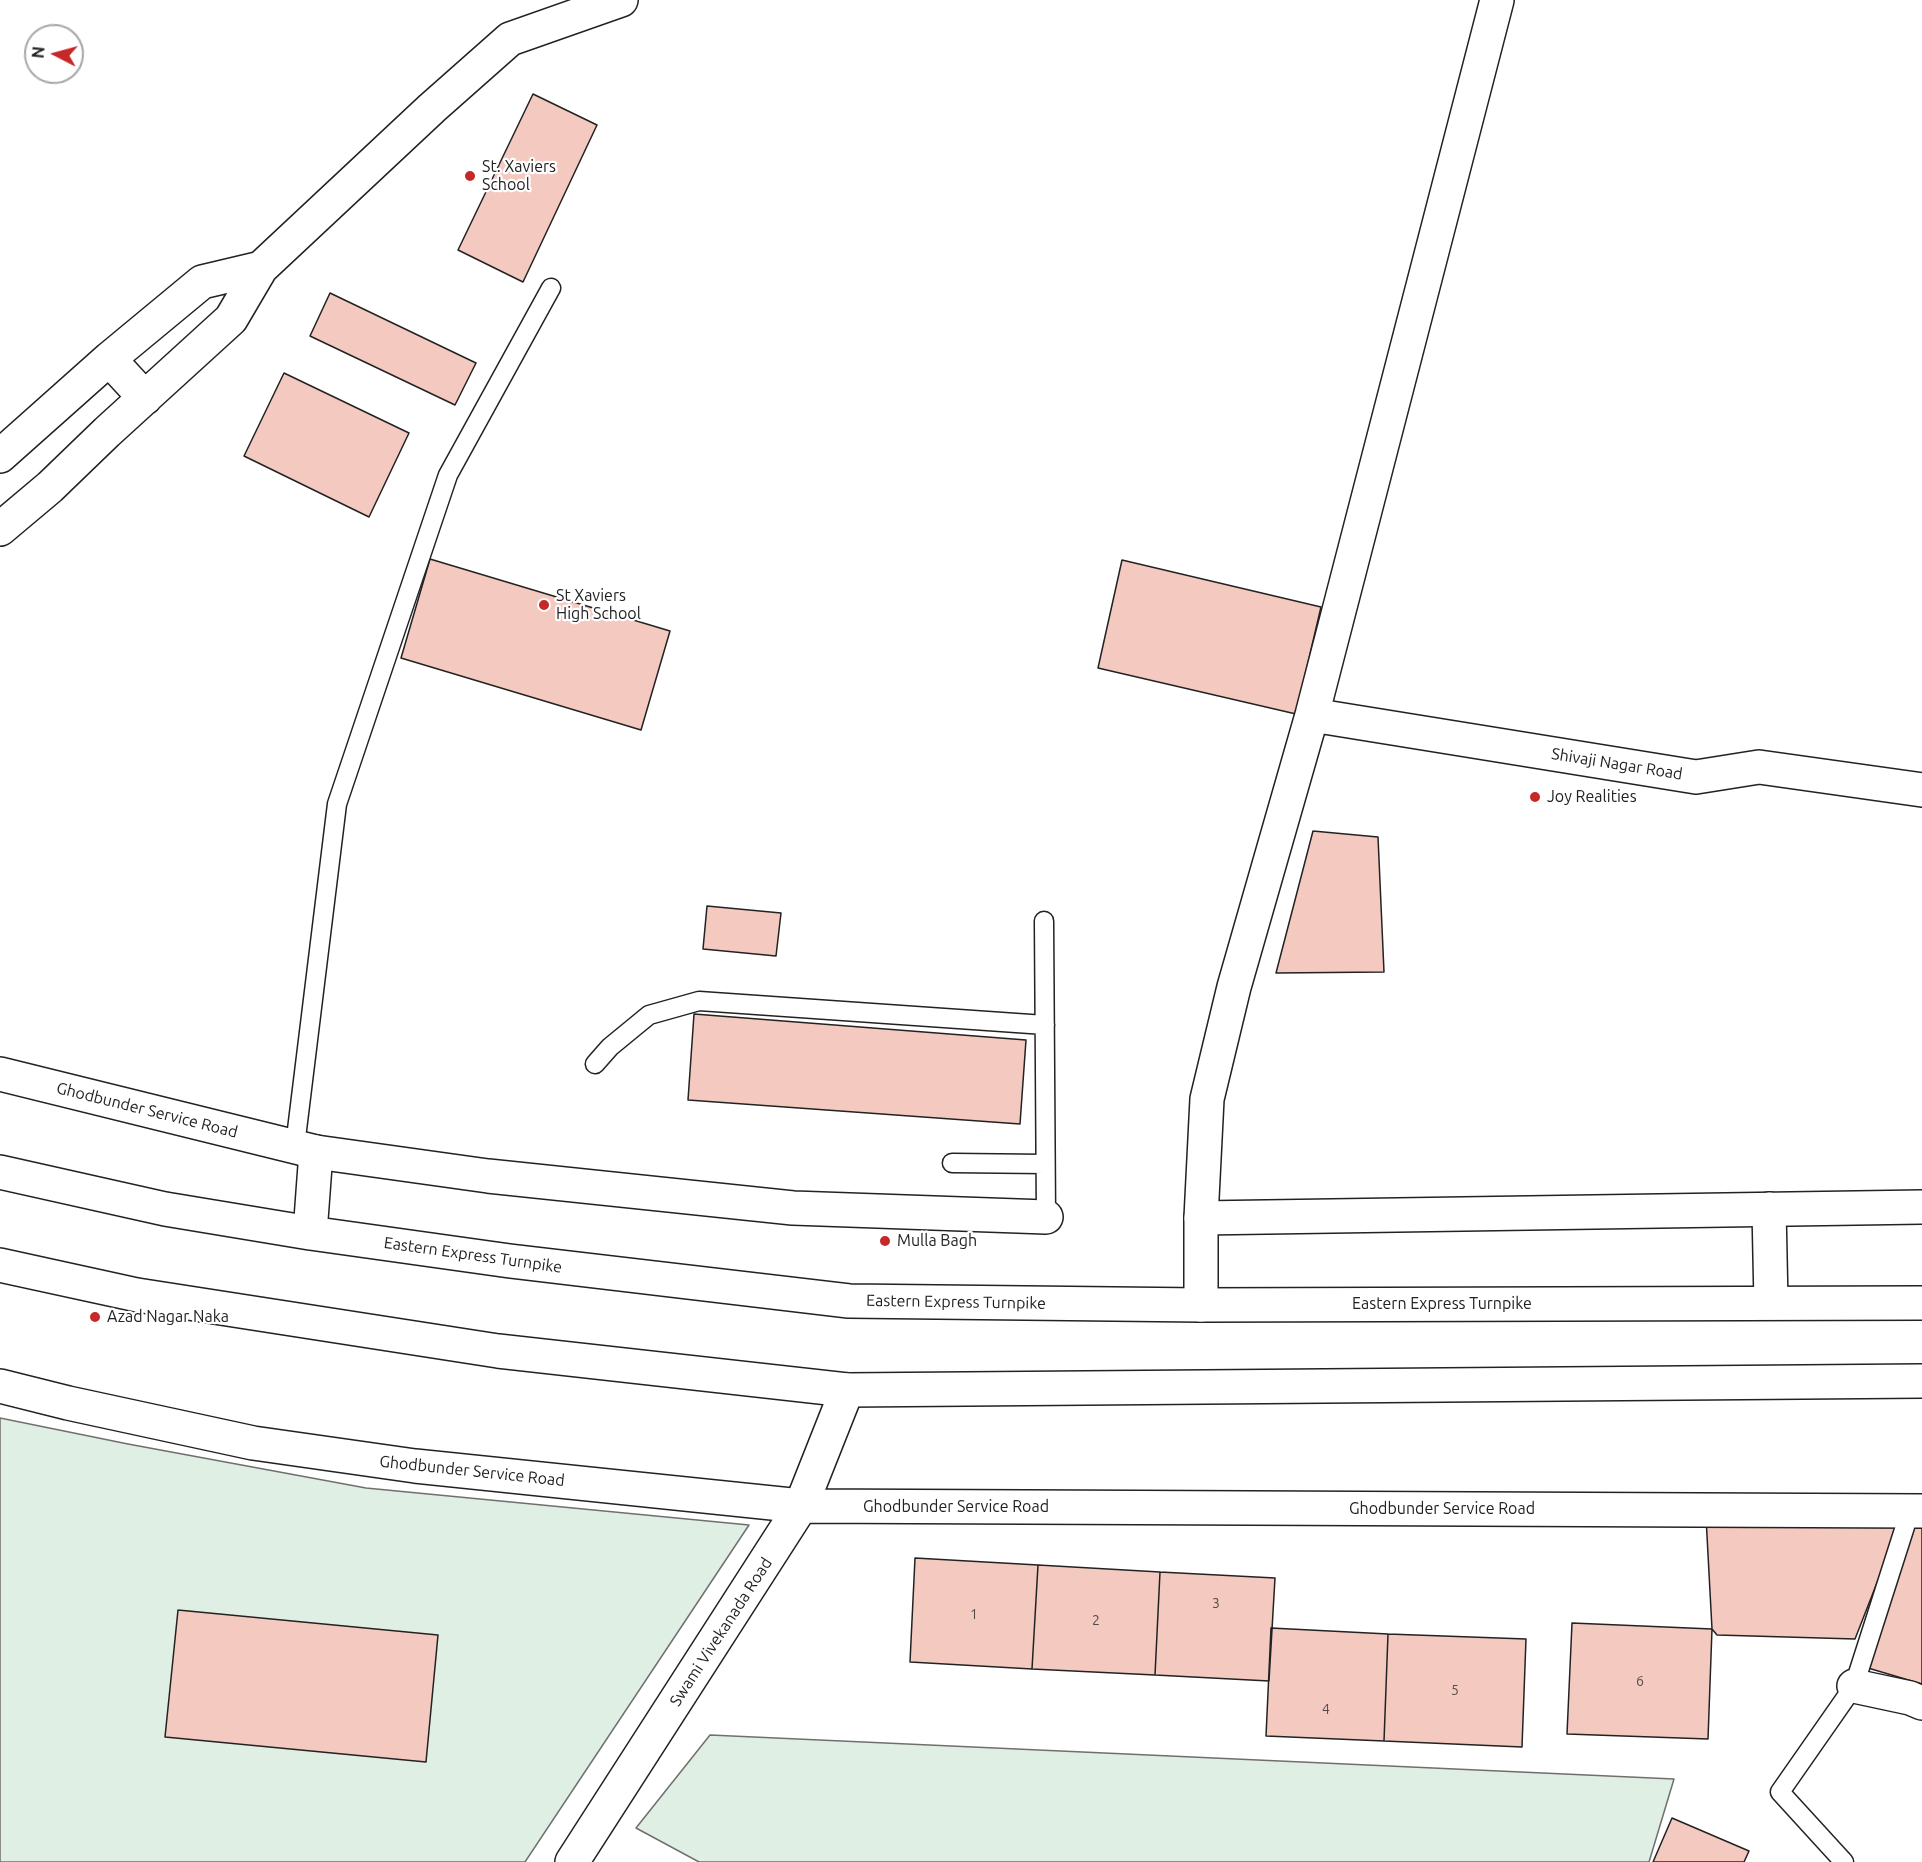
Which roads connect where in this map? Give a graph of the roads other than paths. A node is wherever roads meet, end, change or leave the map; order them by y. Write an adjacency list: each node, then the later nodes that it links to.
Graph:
1 (621, 0): 3 (street)
2 (1497, 0): 11 (street)
3 (261, 268): 5 (street); 7 (street)
4 (551, 288): 17 (lane)
5 (110, 359): 6 (street); 7 (street)
6 (69, 394): 8 (street); 9 (street)
7 (145, 398): 8 (street)
8 (107, 432): 10 (street)
9 (0, 456)
10 (0, 529)
11 (1312, 715): 12 (street, Shivaji Nagar Road); 24 (street)
12 (1922, 790)
13 (1044, 921): 14 (lane)
14 (1045, 1025): 15 (lane); 19 (lane)
15 (595, 1064)
16 (0, 1074): 17 (street, Ghodbunder Service Road)
17 (306, 1149): 23 (street, Ghodbunder Service Road); 25 (street)
18 (952, 1162): 19 (lane)
19 (1046, 1164): 23 (lane)
20 (0, 1172): 25 (street, Eastern Express Turnpike)
21 (1922, 1207): 22 (street)
22 (1768, 1209): 24 (street); 27 (street)
23 (1046, 1217)
24 (1202, 1218): 29 (street)
25 (310, 1233): 29 (street, Eastern Express Turnpike)
26 (0, 1265): 32 (street)
27 (1771, 1303): 28 (street, Eastern Express Turnpike); 29 (street, Eastern Express Turnpike)
28 (1922, 1303)
29 (1201, 1305)
30 (1922, 1382): 32 (street)
31 (0, 1386): 33 (street, Ghodbunder Service Road)
32 (847, 1390): 33 (street, Swami Vivekanada Road)
33 (801, 1506): 34 (street, Ghodbunder Service Road); 37 (street, Swami Vivekanada Road)
34 (1916, 1511): 35 (lane)
35 (1854, 1686): 36 (street); 38 (lane)
36 (1922, 1703)
37 (581, 1860)
38 (1844, 1862)

